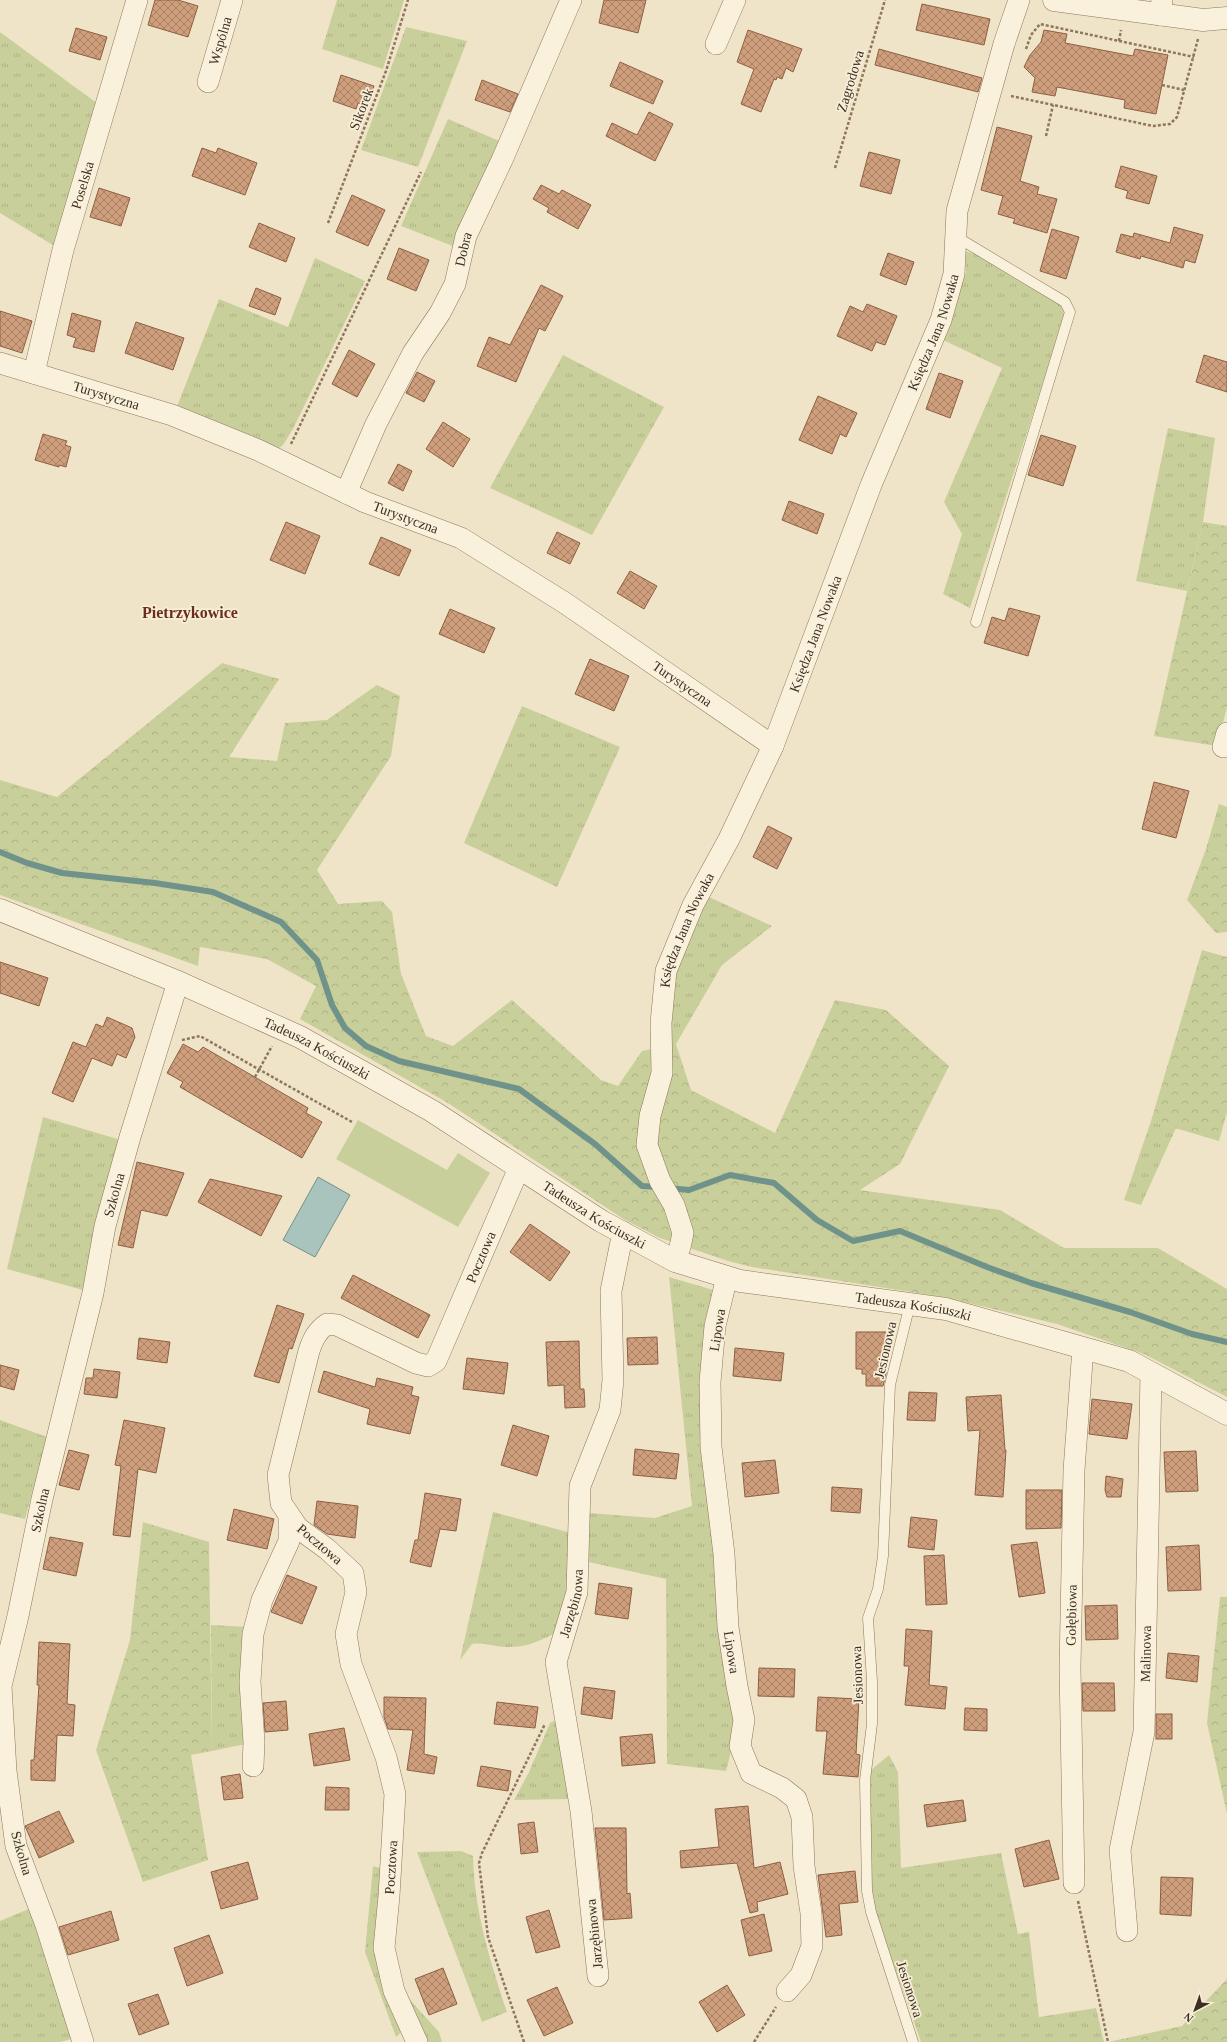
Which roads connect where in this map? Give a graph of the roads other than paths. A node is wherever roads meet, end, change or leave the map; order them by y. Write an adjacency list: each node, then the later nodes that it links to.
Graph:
1 (138, 0): 13 (street, Poselska)
2 (232, 0): 10 (street, Wspólna)
3 (571, 0): 14 (street, Dobra)
4 (734, 0): 9 (street)
5 (1019, 0): 11 (street, Księdza Jana Nowaka)
6 (1054, 0): 7 (street)
7 (1161, 8): 8 (street)
8 (1227, 18)
9 (716, 44)
10 (208, 82)
11 (955, 236): 15 (lane); 16 (street, Księdza Jana Nowaka)
12 (0, 363): 13 (street, Turystyczna)
13 (34, 373): 14 (street, Turystyczna)
14 (346, 493): 16 (street, Turystyczna)
15 (976, 622)
16 (773, 746): 21 (street, Księdza Jana Nowaka)
17 (0, 910): 18 (street, Tadeusza Kościuszki)
18 (178, 982): 19 (street, Tadeusza Kościuszki); 33 (street, Szkolna)
19 (519, 1168): 20 (street, Tadeusza Kościuszki); 27 (street, Pocztowa)
20 (623, 1232): 21 (street, Tadeusza Kościuszki); 31 (street, Jarzębinowa)
21 (675, 1261): 22 (street, Tadeusza Kościuszki)
22 (727, 1277): 23 (street, Tadeusza Kościuszki); 32 (street, Lipowa)
23 (910, 1304): 24 (street, Tadeusza Kościuszki); 35 (lane, Jesionowa)
24 (1083, 1348): 25 (street, Tadeusza Kościuszki); 29 (street, Gołębiowa)
25 (1151, 1373): 26 (street, Tadeusza Kościuszki); 30 (street, Malinowa)
26 (1227, 1414)
27 (289, 1516): 28 (street); 34 (street, Pocztowa)
28 (253, 1766)
29 (1074, 1883)
30 (1127, 1931)
31 (598, 1976)
32 (787, 1991)
33 (82, 2042)
34 (418, 2042)
35 (913, 2042)

